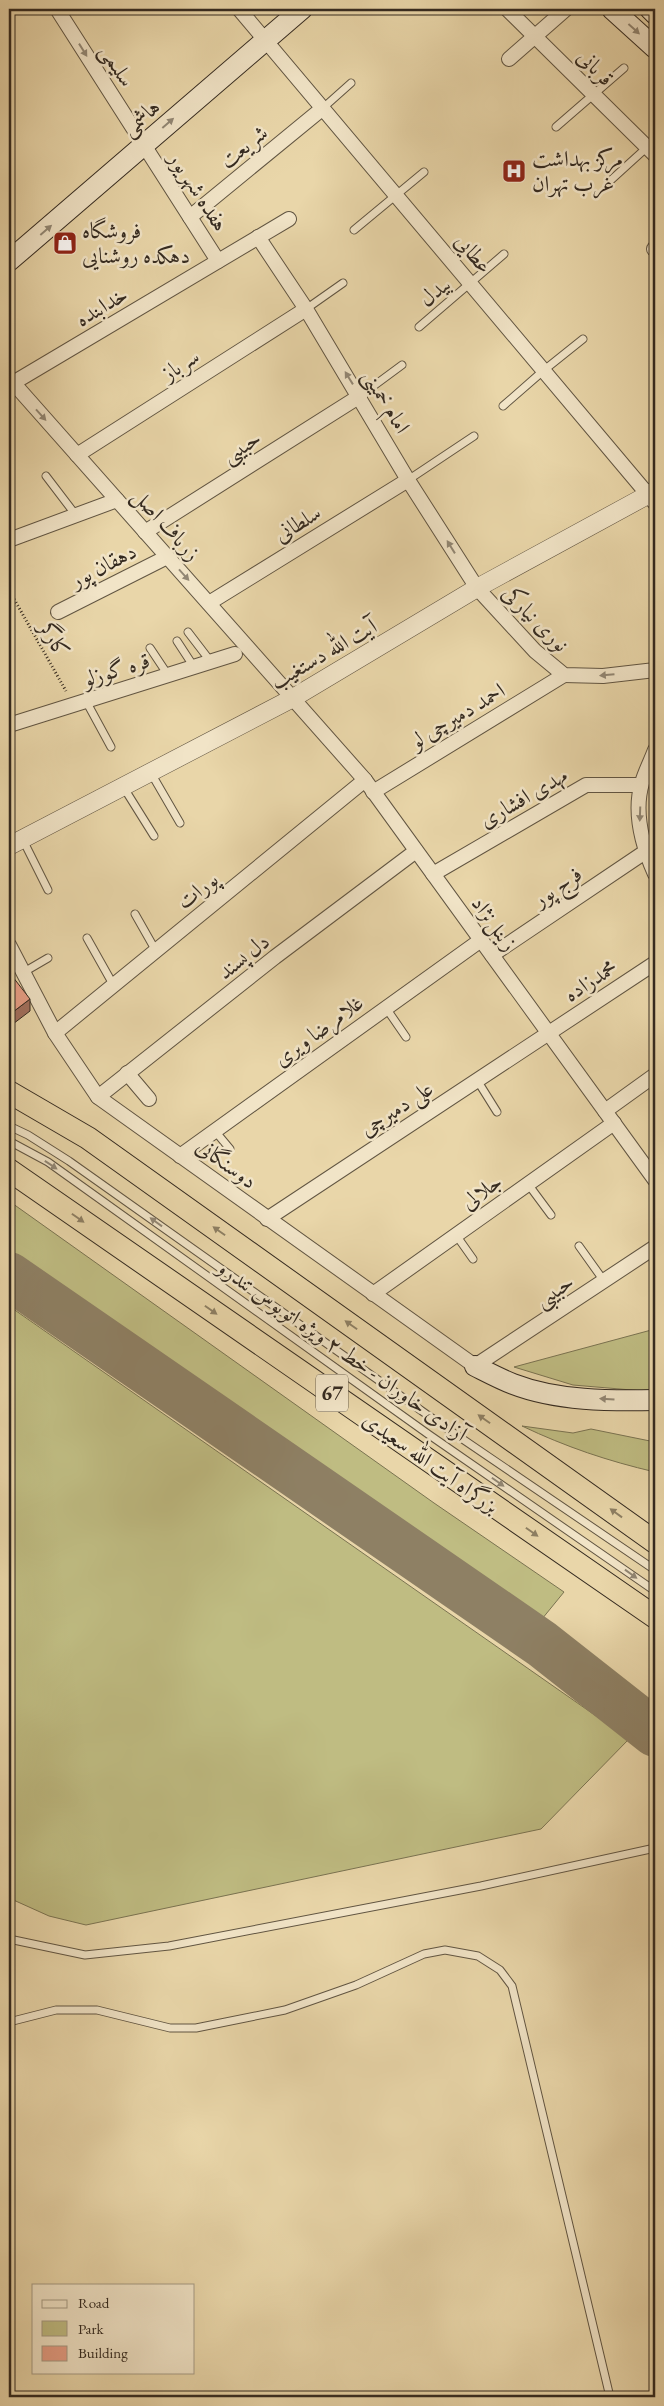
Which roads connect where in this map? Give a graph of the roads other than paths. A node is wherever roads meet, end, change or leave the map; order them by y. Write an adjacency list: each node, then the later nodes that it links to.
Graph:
1 (57, 9): 18 (street, سلیمی, one-way to 18)
2 (239, 9): 10 (street, عطایی)
3 (302, 9): 10 (main road, هاشمی)
4 (507, 9): 9 (street, قربانی)
5 (566, 9): 9 (street)
6 (612, 9): 11 (main road, one-way to 11)
7 (650, 9): 8 (main road)
8 (655, 14)
9 (536, 37): 12 (street); 15 (street, قربانی)
10 (265, 40): 16 (street, عطایی); 18 (main road, هاشمی, one-way to 10)
11 (655, 48)
12 (509, 59)
13 (624, 68): 15 (lane)
14 (351, 83): 16 (lane)
15 (594, 94): 17 (lane); 19 (street, قربانی)
16 (323, 108): 22 (street, عطایی); 23 (street, شریعت)
17 (556, 127)
18 (143, 144): 23 (street, هفده شهریور); 29 (main road, هاشمی, one-way to 18)
19 (653, 147): 21 (lane)
20 (424, 172): 22 (lane)
21 (611, 180)
22 (397, 196): 25 (lane); 31 (street, عطایی)
23 (190, 217): 28 (street, هفده شهریور)
24 (289, 219): 26 (street, خدابنده)
25 (354, 230)
26 (258, 237): 28 (street, خدابنده); 32 (street, امام خمینی)
27 (504, 254): 31 (lane, بیدل)
28 (218, 261): 37 (street, خدابنده)
29 (9, 262)
30 (343, 283): 32 (lane)
31 (472, 283): 33 (lane, بیدل); 36 (street, عطایی)
32 (306, 309): 38 (street, امام خمینی, one-way to 32); 41 (street, سرباز)
33 (420, 327)
34 (583, 339): 36 (lane)
35 (402, 365): 38 (lane)
36 (543, 371): 39 (lane); 44 (street, عطایی)
37 (11, 381): 41 (street, زرباف اصل, one-way to 41)
38 (360, 396): 43 (street, امام خمینی); 47 (street, حبیبی)
39 (503, 406)
40 (474, 436): 43 (lane)
41 (78, 455): 45 (street, زرباف اصل)
42 (46, 476): 46 (lane)
43 (408, 480): 50 (street, امام خمینی, one-way to 43); 51 (street, سلطانی)
44 (653, 497): 50 (street, آیت الله دستغیب)
45 (117, 500): 46 (street); 47 (street, زرباف اصل)
46 (75, 514): 48 (street)
47 (145, 532): 49 (street, زرباف اصل)
48 (9, 540)
49 (167, 556): 51 (street, زرباف اصل, one-way to 51); 52 (street, دهقان پور)
50 (477, 588): 61 (street, نوری نیارکی); 62 (street, آیت الله دستغیب)
51 (209, 603): 62 (street, زرباف اصل)
52 (58, 612)
53 (188, 632): 57 (lane)
54 (177, 641): 58 (lane)
55 (150, 648): 60 (lane)
56 (235, 654): 57 (street, قره گوزلو)
57 (212, 662): 58 (street, قره گوزلو)
58 (195, 667): 60 (street, قره گوزلو)
59 (655, 670): 61 (street, نوری نیارکی, one-way to 61)
60 (168, 675): 63 (street, قره گوزلو)
61 (564, 675): 69 (street, احمد دمیرچی لو)
62 (293, 698): 67 (street, آیت الله دستغیب); 69 (street, زینل‌نژاد)
63 (80, 703): 64 (street, قره گوزلو); 65 (lane)
64 (9, 725)
65 (111, 747)
66 (655, 750): 68 (street)
67 (151, 772): 70 (street, آیت الله دستغیب); 71 (lane)
68 (642, 785): 75 (street, one-way to 75); 76 (street, مهدی افشاری)
69 (369, 786): 74 (street, زینل‌نژاد); 83 (street, پورات)
70 (123, 787): 72 (lane); 73 (street, آیت الله دستغیب)
71 (180, 823)
72 (154, 836)
73 (16, 843): 78 (lane)
74 (416, 851): 76 (street, زینل‌نژاد); 93 (street, دل پسند)
75 (645, 852): 77 (street); 84 (street, فرج پور)
76 (433, 874): 81 (street, زینل‌نژاد)
77 (655, 874)
78 (48, 890)
79 (135, 914): 83 (lane)
80 (87, 938): 88 (lane)
81 (481, 940): 84 (street, زینل‌نژاد); 89 (street, غلامرضا ویری)
82 (9, 945): 87 (street, دوسنگانی)
83 (156, 951): 88 (street, پورات)
84 (492, 955): 91 (street, زینل‌نژاد)
85 (48, 958): 87 (lane)
86 (655, 963): 91 (street, محمدزاده)
87 (24, 972): 90 (street, دوسنگانی)
88 (114, 986): 90 (street, پورات)
89 (386, 1008): 92 (lane); 103 (street, غلامرضا ویری)
90 (55, 1033): 97 (street, دوسنگانی)
91 (548, 1033): 95 (street, علی دمیرچی); 99 (street, زینل‌نژاد)
92 (406, 1038)
93 (127, 1073): 97 (street, دل پسند); 98 (street)
94 (655, 1075): 99 (street)
95 (477, 1080): 100 (lane); 111 (street, علی دمیرچی)
96 (9, 1092): 120 (highway, one-way to 96)
97 (98, 1097): 106 (street, دوسنگانی)
98 (149, 1099)
99 (605, 1111): 101 (street, زینل‌نژاد)
100 (497, 1112)
101 (614, 1123): 108 (street, زینل‌نژاد); 109 (street, جلالی)
102 (9, 1126): 121 (lane, آزادی خاوران - خط ۲ ویژه اتوبوس تندرو, one-way to 102)
103 (215, 1131): 105 (lane); 106 (street, غلامرضا ویری)
104 (9, 1141): 122 (lane, آزادی خاوران - خط ۲ ویژه اتوبوس تندرو, one-way to 122)
105 (230, 1149)
106 (180, 1156): 111 (street, دوسنگانی)
107 (9, 1170): 123 (highway, بزرگراه آیت الله سعیدی / 67, one-way to 123)
108 (655, 1180)
109 (528, 1184): 110 (lane); 112 (street, جلالی)
110 (551, 1215)
111 (267, 1218): 117 (street, دوسنگانی)
112 (456, 1235): 115 (lane); 117 (street, جلالی)
113 (579, 1246): 116 (lane)
114 (655, 1247): 116 (street, حبیبی)
115 (473, 1259)
116 (604, 1281): 118 (street, حبیبی)
117 (372, 1294): 118 (street, دوسنگانی)
118 (475, 1366): 119 (main road, one-way to 118)
119 (655, 1400)
120 (650, 1537)
121 (655, 1570)
122 (655, 1591)
123 (655, 1617)
124 (655, 1848): 125 (lane)
125 (9, 1939)
126 (9, 2022): 127 (lane)
127 (610, 2397)

